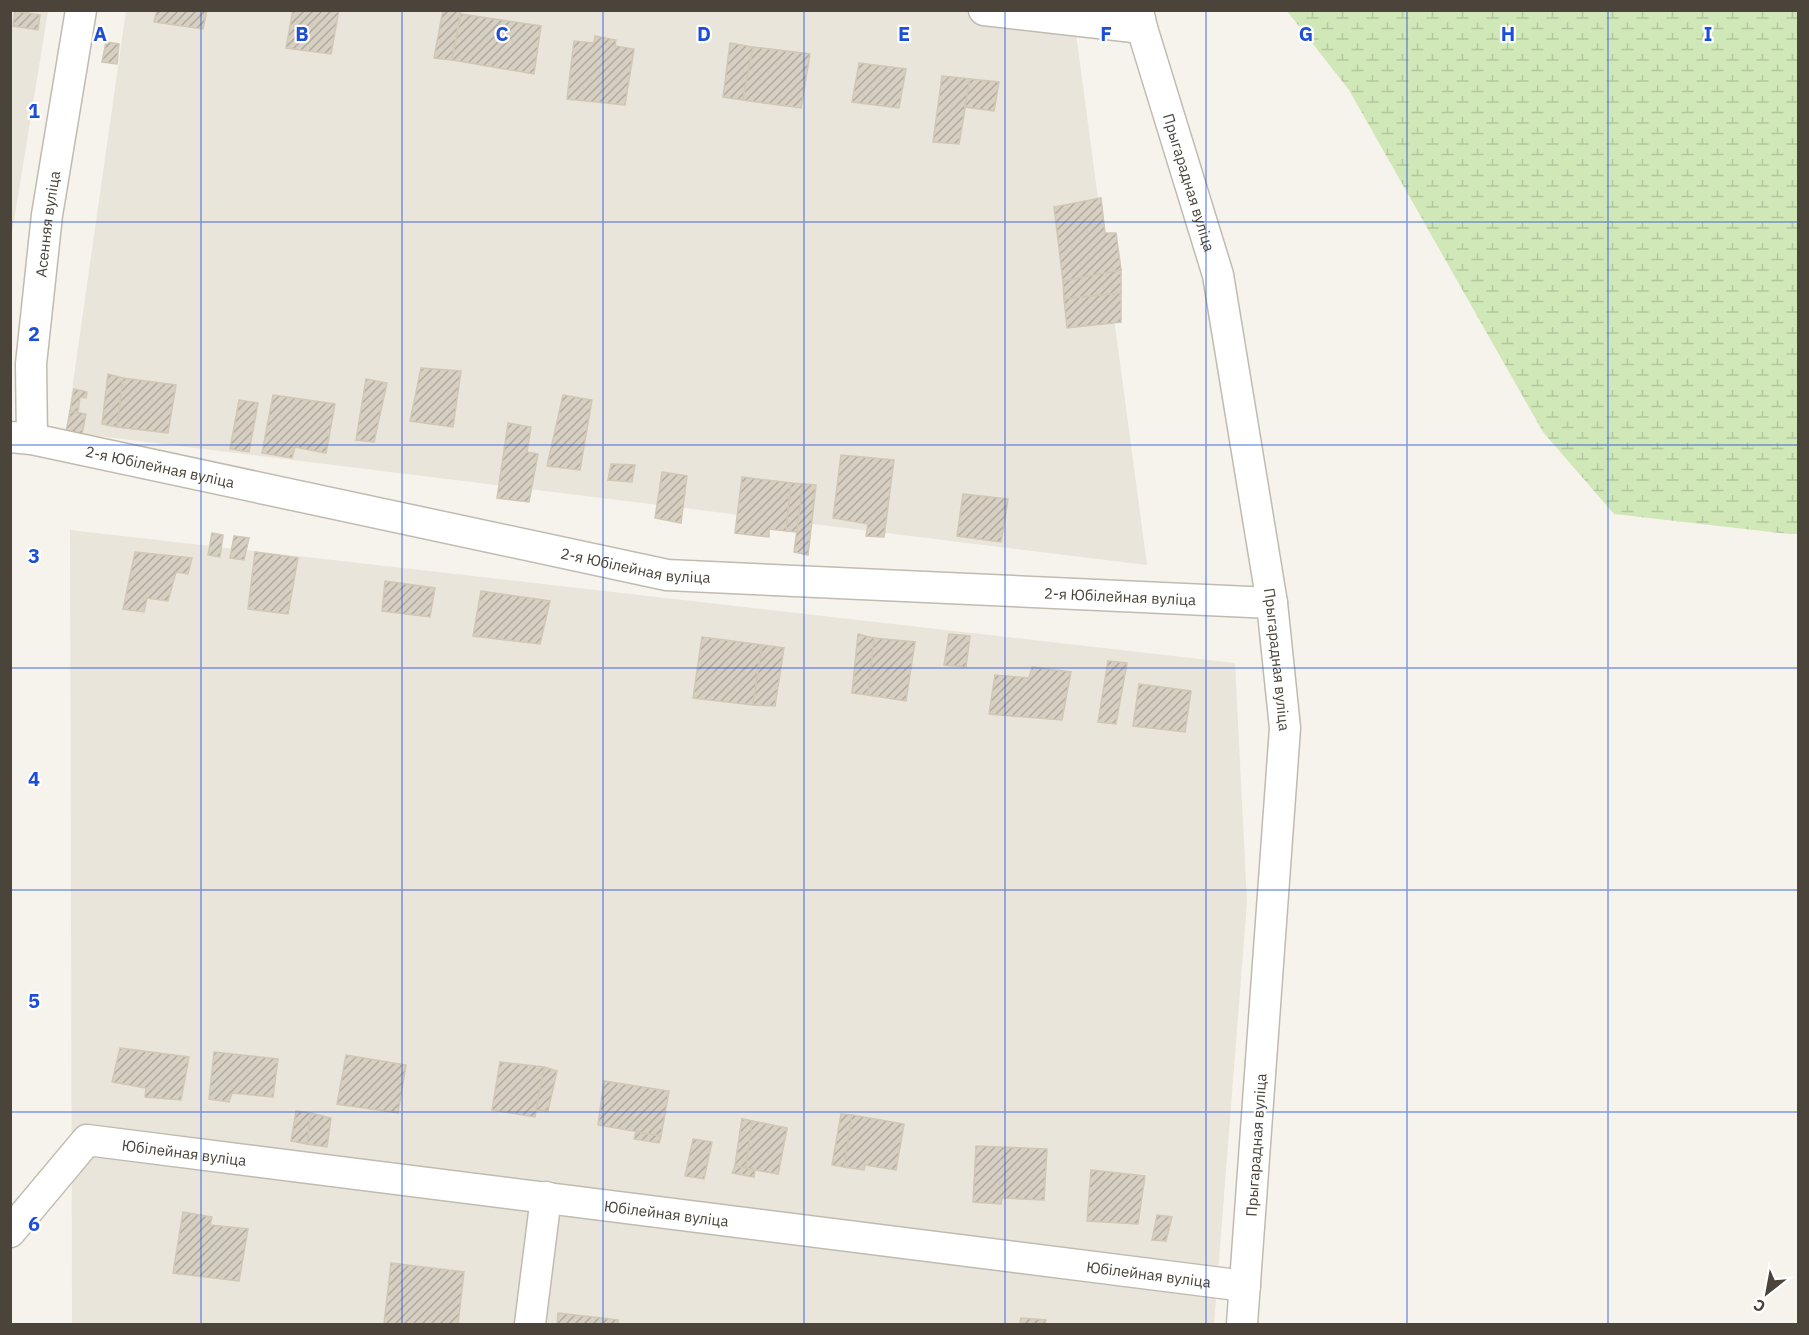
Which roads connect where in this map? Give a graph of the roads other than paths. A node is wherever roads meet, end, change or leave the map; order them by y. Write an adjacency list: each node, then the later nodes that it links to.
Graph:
1 (81, 10): 4 (street, Асенняя вуліца)
2 (984, 10): 3 (street)
3 (1140, 19): 5 (street, Прыгарадная вуліца)
4 (21, 438): 5 (street, 2-я Юбілейная вуліца)
5 (1272, 603): 8 (street, Прыгарадная вуліца)
6 (546, 1197): 7 (street, Юбілейная вуліца); 8 (street, Юбілейная вуліца); 9 (street)
7 (10, 1232)
8 (1245, 1286): 10 (street, Прыгарадная вуліца)
9 (530, 1324)
10 (1242, 1324)

